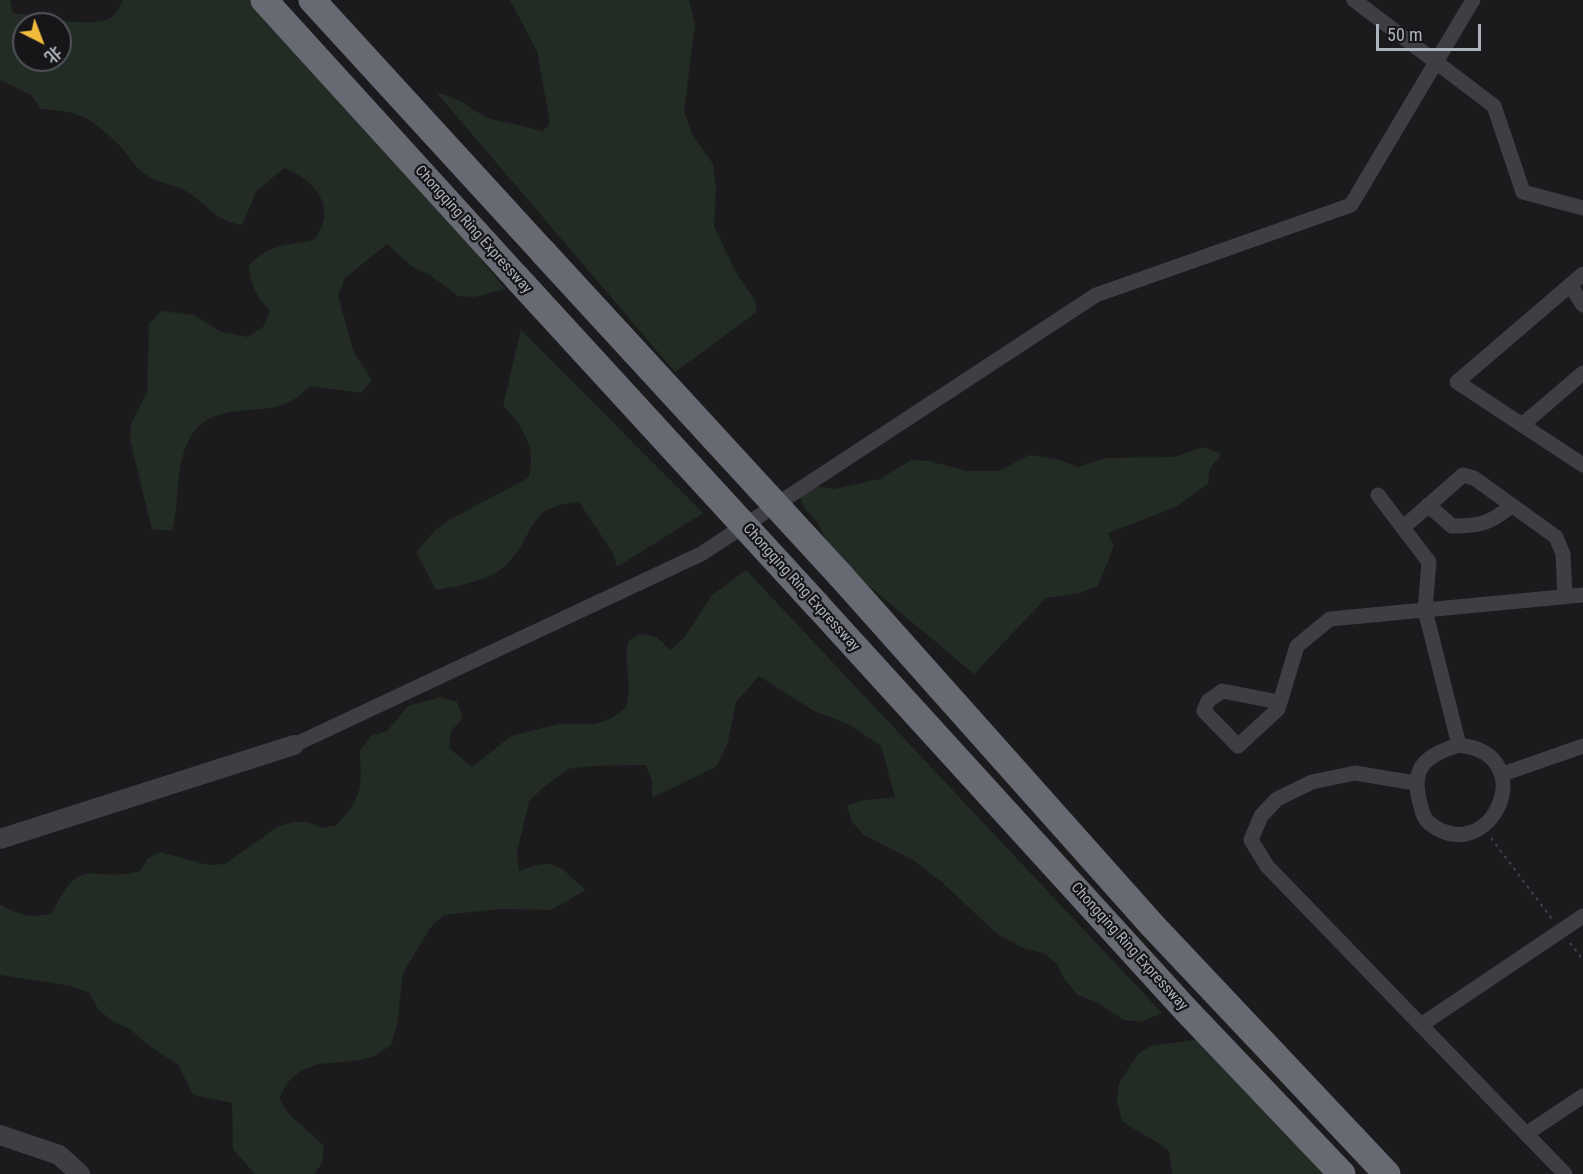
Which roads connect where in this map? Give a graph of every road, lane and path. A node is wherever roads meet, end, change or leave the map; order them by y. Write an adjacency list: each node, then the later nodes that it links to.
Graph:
1 (264, 0): 37 (highway, Chongqing Ring Expressway, bridge)
2 (312, 0): 38 (highway, bridge)
3 (1354, 0): 5 (street)
4 (1473, 0): 5 (street)
5 (1436, 61): 6 (street); 21 (street)
6 (1583, 208)
7 (1583, 274): 8 (street)
8 (1570, 285): 9 (street); 11 (street)
9 (1583, 305)
10 (1583, 373): 11 (street)
11 (1522, 425): 12 (street)
12 (1582, 462)
13 (1378, 495): 19 (street)
14 (1428, 505): 15 (street); 16 (street); 18 (street)
15 (1510, 507)
16 (1406, 525)
17 (1583, 595): 18 (street)
18 (1565, 597): 19 (street)
19 (1425, 610): 20 (street); 22 (street)
20 (1279, 702): 20 (street)
21 (294, 745): 27 (street)
22 (1459, 746): 24 (street); 25 (street)
23 (1583, 746): 24 (street)
24 (1503, 774): 26 (street)
25 (1415, 783): 26 (street); 32 (street)
26 (1483, 827): 29 (path)
27 (0, 839)
28 (1583, 916): 32 (street)
29 (1554, 922)
30 (1569, 941): 31 (path)
31 (1583, 960)
32 (1421, 1025): 34 (street)
33 (1583, 1096): 34 (street)
34 (1526, 1134): 39 (street)
35 (0, 1135): 36 (street)
36 (80, 1174)
37 (1342, 1174)
38 (1387, 1174)
39 (1565, 1174)

